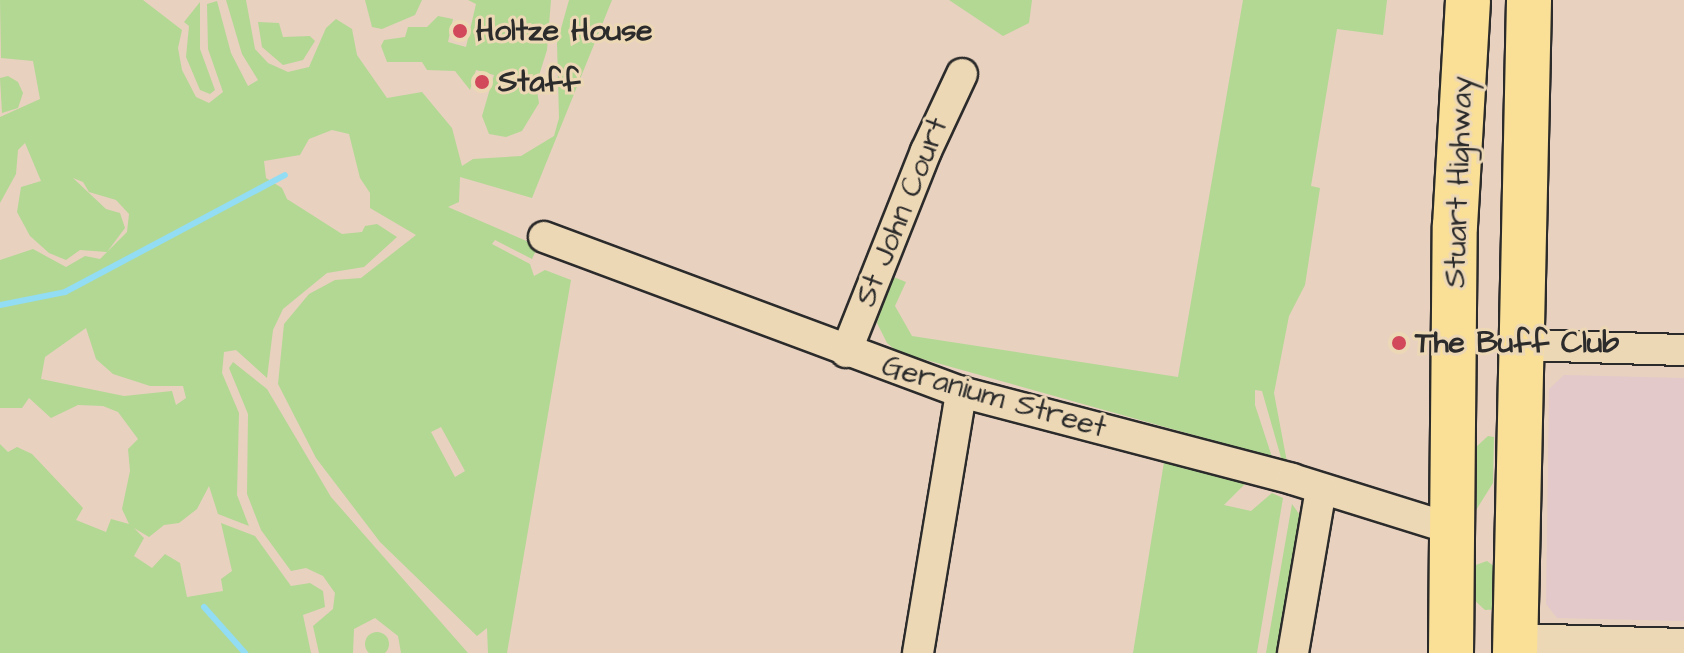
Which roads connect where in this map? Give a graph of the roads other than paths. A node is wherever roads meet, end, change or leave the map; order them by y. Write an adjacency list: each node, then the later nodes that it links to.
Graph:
1 (1468, 0): 10 (highway, Stuart Highway)
2 (1529, 0): 5 (highway)
3 (962, 74): 7 (street, St John Court)
4 (544, 237): 7 (street, Geranium Street)
5 (1523, 345): 6 (street); 11 (highway)
6 (1684, 350)
7 (846, 352): 8 (street, Geranium Street)
8 (961, 392): 9 (street, Geranium Street); 14 (street)
9 (1321, 489): 10 (street, Geranium Street); 15 (street)
10 (1453, 529): 11 (highway); 16 (highway, Stuart Highway)
11 (1519, 530): 13 (highway)
12 (1684, 644): 13 (street)
13 (1515, 646)
14 (918, 653)
15 (1293, 653)
16 (1451, 653)

